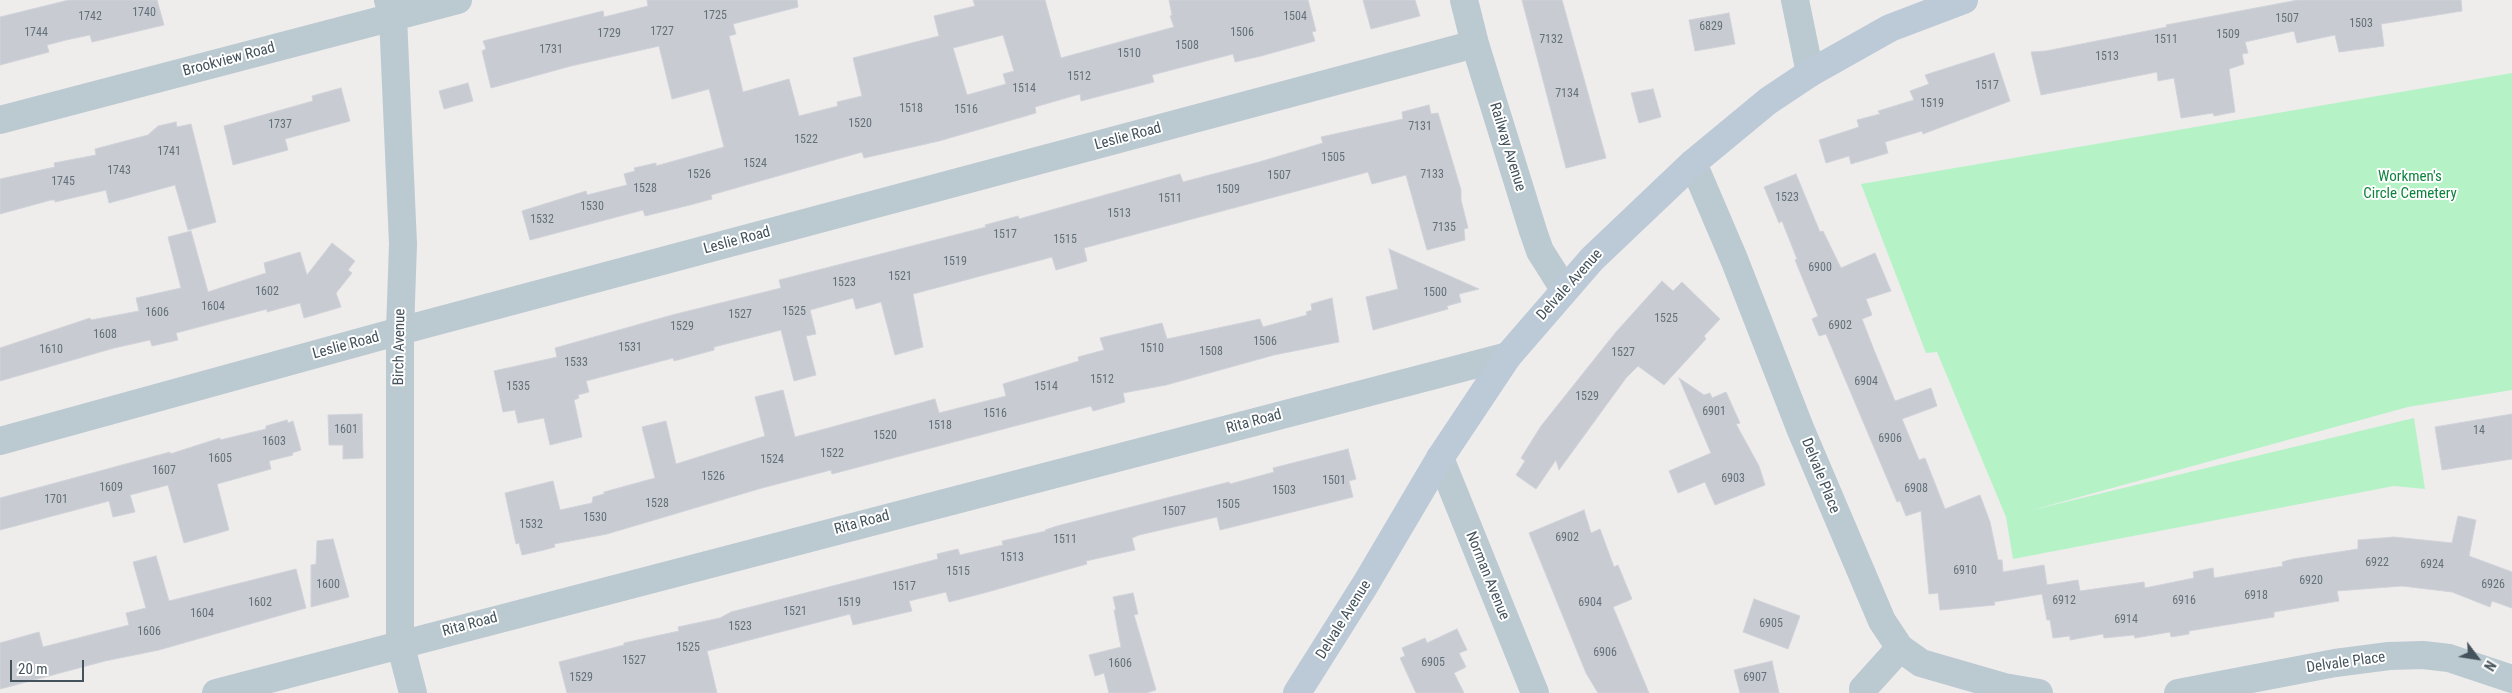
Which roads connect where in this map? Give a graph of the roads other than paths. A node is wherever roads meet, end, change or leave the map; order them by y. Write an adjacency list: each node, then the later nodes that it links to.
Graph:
1 (458, 0): 5 (street, Brookview Road)
2 (1464, 0): 6 (street, Railway Avenue)
3 (1795, 0): 7 (street)
4 (1964, 0): 7 (street, Delvale Avenue)
5 (390, 9): 8 (street, Brookview Road); 11 (street, Birch Avenue)
6 (1475, 44): 10 (street, Railway Avenue); 11 (street, Leslie Road)
7 (1810, 73): 9 (street, Delvale Avenue)
8 (0, 120)
9 (1693, 164): 10 (street, Delvale Avenue); 16 (street, Delvale Place)
10 (1564, 289): 12 (street, Delvale Avenue)
11 (400, 331): 13 (street, Leslie Road); 15 (street, Birch Avenue)
12 (1508, 356): 14 (street, Delvale Avenue); 15 (street, Rita Road)
13 (0, 440)
14 (1440, 458): 21 (street, Delvale Avenue); 22 (street, Norman Avenue)
15 (400, 643): 19 (street, Rita Road); 20 (street, Birch Avenue)
16 (1900, 648): 18 (street); 23 (street, Delvale Place)
17 (2512, 679): 24 (street, Delvale Place)
18 (1863, 690)
19 (216, 693)
20 (413, 693)
21 (1296, 693)
22 (1535, 693)
23 (2039, 693)
24 (2178, 693)

